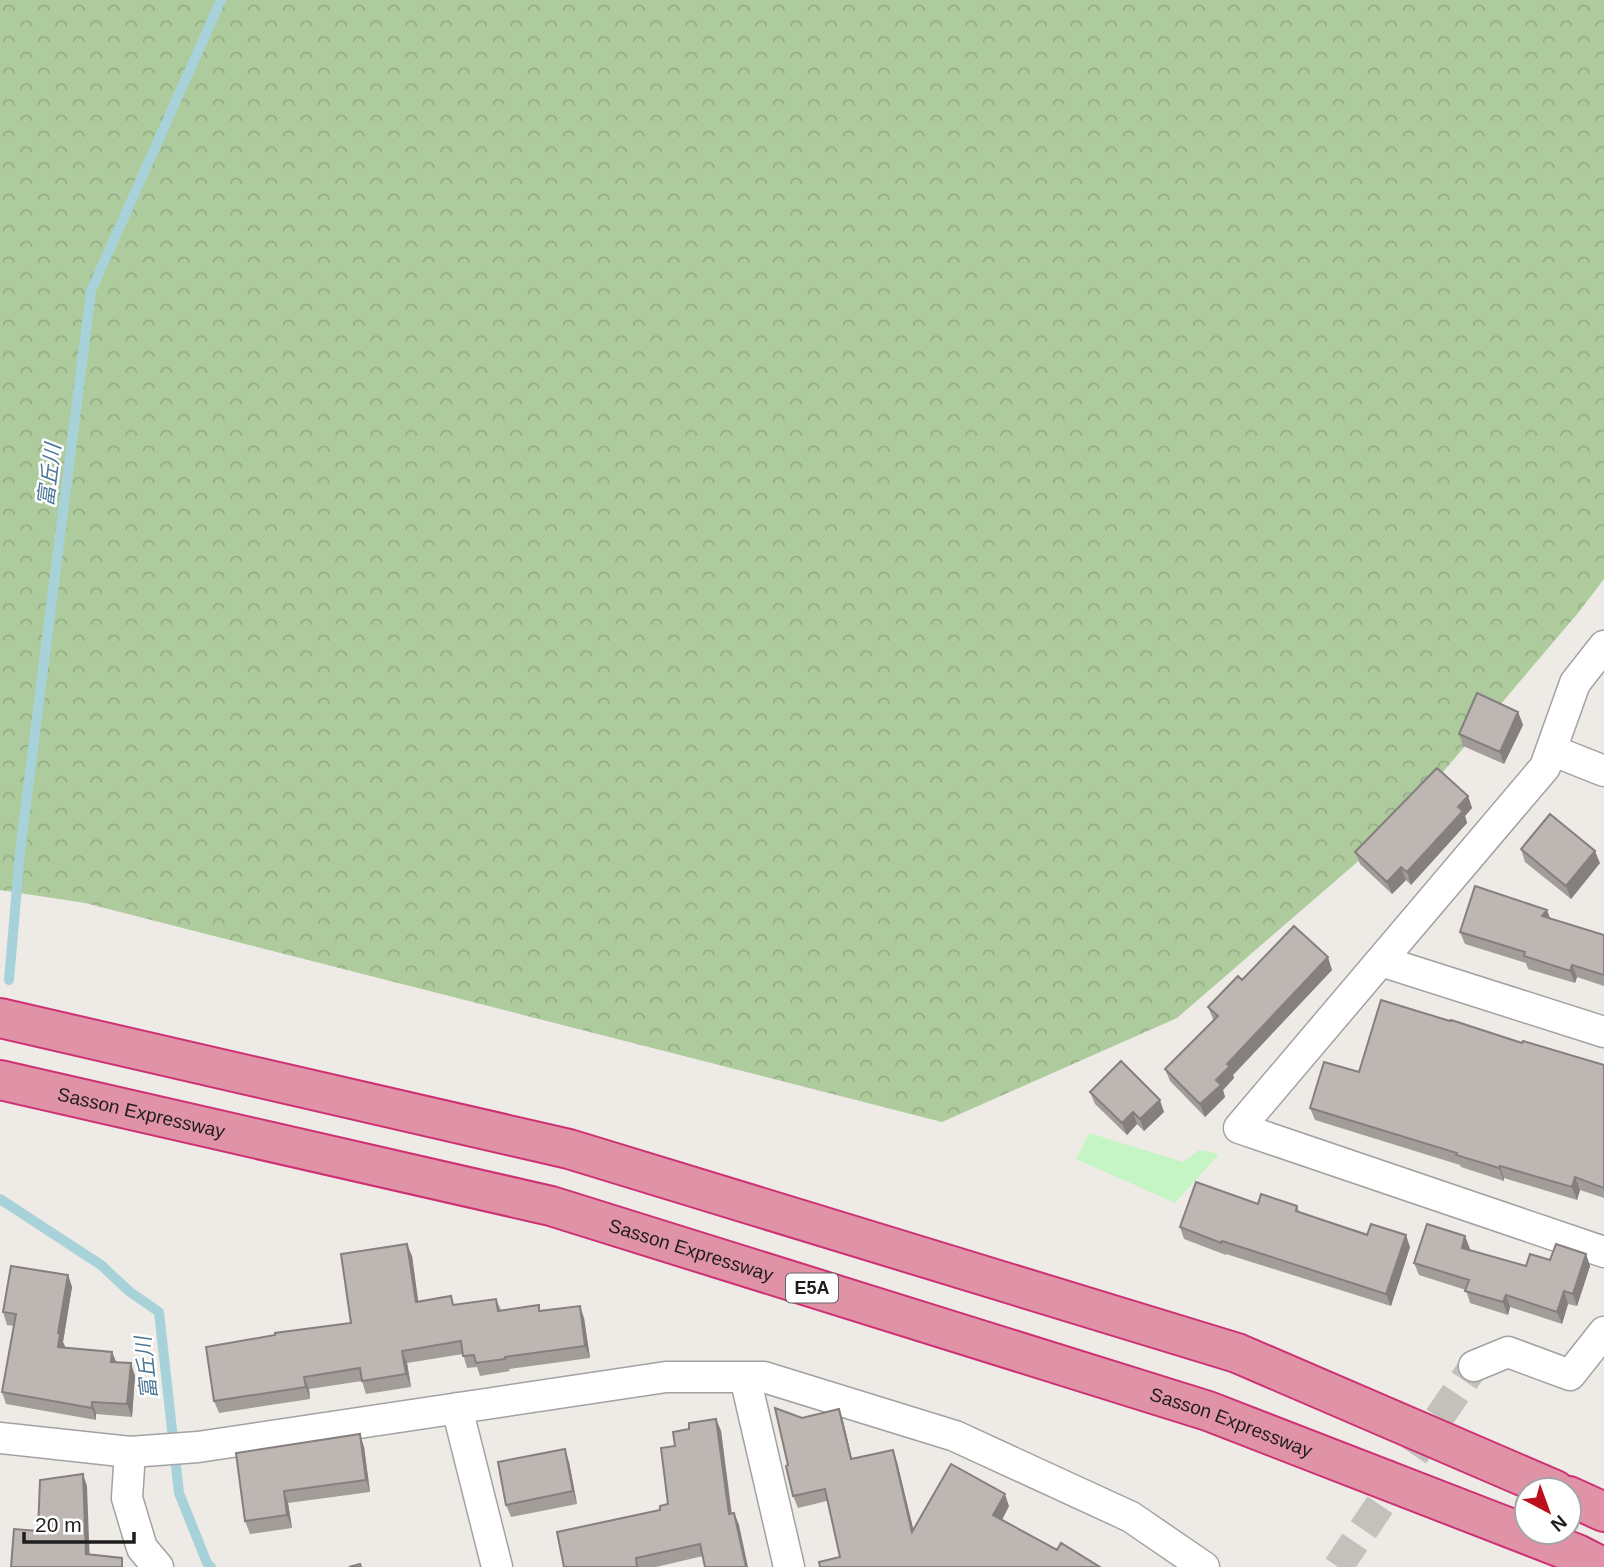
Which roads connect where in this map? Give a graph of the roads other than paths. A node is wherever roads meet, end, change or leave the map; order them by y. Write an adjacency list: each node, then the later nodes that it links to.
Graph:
1 (1604, 646): 2 (street)
2 (1551, 750): 3 (street); 4 (street)
3 (1604, 771)
4 (1381, 961): 6 (street); 8 (street)
5 (0, 1018): 15 (highway)
6 (1604, 1032)
7 (0, 1080): 22 (highway, Sasson Expressway / E5A)
8 (1604, 1252)
9 (1604, 1332): 10 (street)
10 (1474, 1366)
11 (745, 1377): 12 (street); 20 (street); 21 (street)
12 (457, 1408): 14 (street); 19 (street)
13 (0, 1438): 14 (street)
14 (138, 1452): 18 (street)
15 (1523, 1476)
16 (1583, 1502): 17 (highway)
17 (1604, 1512)
18 (158, 1567)
19 (497, 1567)
20 (789, 1567)
21 (1204, 1567)
22 (1602, 1567)

